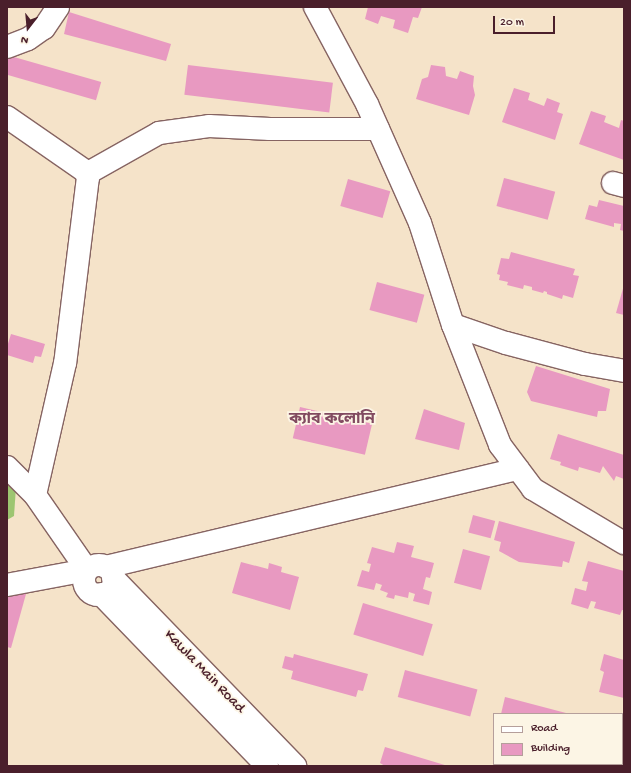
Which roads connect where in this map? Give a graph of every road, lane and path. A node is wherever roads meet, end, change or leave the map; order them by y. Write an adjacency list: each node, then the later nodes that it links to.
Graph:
1 (58, 7): 3 (street)
2 (315, 7): 5 (street)
3 (7, 47)
4 (7, 117): 6 (street)
5 (378, 129): 6 (street); 7 (street)
6 (88, 173): 11 (street)
7 (453, 325): 8 (street); 10 (street)
8 (624, 371)
9 (7, 467): 11 (street)
10 (518, 469): 12 (street); 13 (street)
11 (35, 495): 13 (street)
12 (624, 543)
13 (102, 577): 14 (street); 15 (street, Kawla Main Road); 16 (street, Kawla Main Road)
14 (7, 585)
15 (267, 766)
16 (295, 766)

